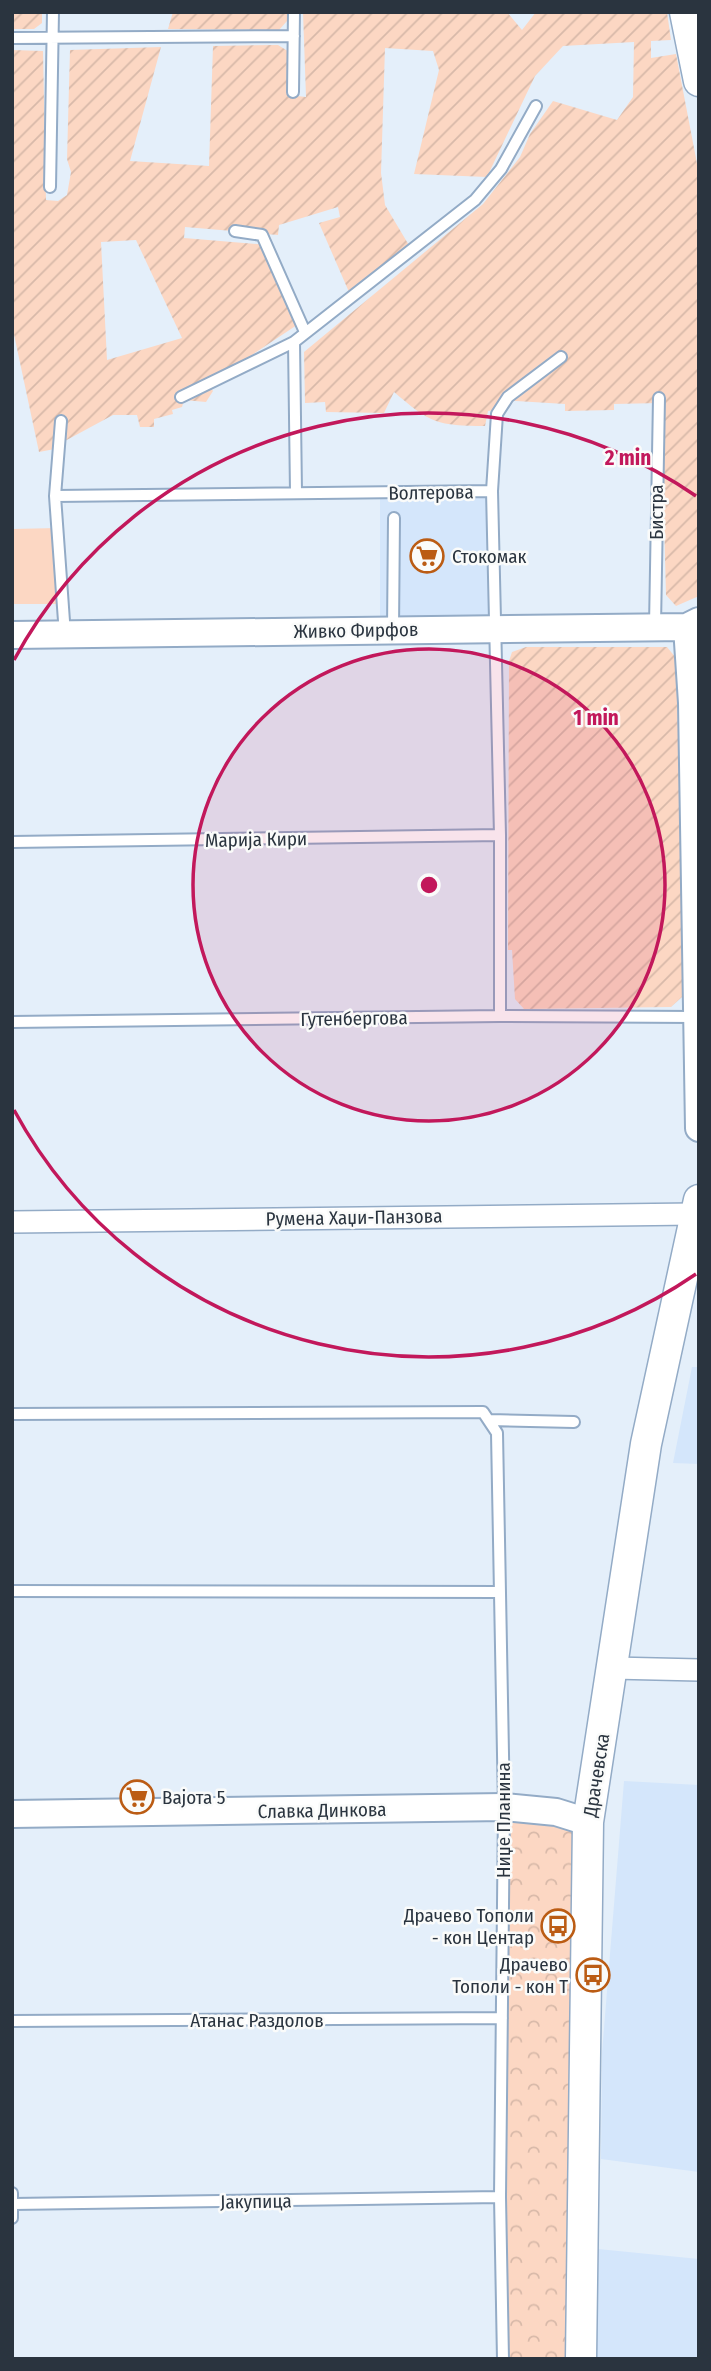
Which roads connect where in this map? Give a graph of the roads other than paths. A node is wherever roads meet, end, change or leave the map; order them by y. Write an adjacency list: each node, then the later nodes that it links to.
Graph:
1 (53, 12): 5 (lane)
2 (294, 12): 4 (lane)
3 (685, 12): 7 (main road)
4 (294, 36): 5 (lane); 8 (lane)
5 (53, 37): 6 (lane); 10 (lane)
6 (12, 38)
7 (699, 81)
8 (293, 92)
9 (536, 106): 12 (lane)
10 (50, 187)
11 (235, 231): 12 (lane)
12 (305, 332): 13 (lane)
13 (293, 342): 15 (lane); 19 (lane)
14 (561, 358): 18 (lane)
15 (181, 397)
16 (659, 398): 23 (lane, Бистра)
17 (61, 421): 20 (lane)
18 (492, 491): 19 (lane, Волтерова); 24 (lane, Волтерова)
19 (296, 493): 20 (lane, Волтерова)
20 (55, 496): 27 (lane)
21 (394, 519): 25 (lane)
22 (693, 624): 23 (street, Живко Фирфов); 28 (street)
23 (655, 626): 24 (street, Живко Фирфов)
24 (493, 628): 25 (street, Живко Фирфов); 29 (lane, Волтерова)
25 (393, 629): 27 (street, Живко Фирфов)
26 (12, 635): 27 (street, Живко Фирфов)
27 (65, 635)
28 (695, 708): 31 (street)
29 (500, 835): 30 (lane, Марија Кири); 32 (lane, Волтерова)
30 (12, 842)
31 (697, 865): 33 (street)
32 (500, 1016): 33 (lane, Гутенбергова); 34 (lane, Гутенбергова)
33 (696, 1017): 35 (street)
34 (12, 1022)
35 (699, 1128)
36 (697, 1207): 37 (street, Румена Хаџи-Панзова); 43 (main road, Драчевска)
37 (12, 1222)
38 (12, 1414): 39 (lane)
39 (487, 1416): 40 (lane); 42 (lane, Ниџе Планина)
40 (574, 1422)
41 (12, 1591): 42 (lane)
42 (499, 1592): 45 (lane, Ниџе Планина)
43 (612, 1668): 44 (street); 48 (main road, Драчевска)
44 (699, 1670)
45 (504, 1807): 46 (street, Славка Динкова); 47 (street, Славка Динкова); 50 (lane, Ниџе Планина)
46 (556, 1812): 48 (street, Славка Динкова); 49 (street)
47 (12, 1814)
48 (588, 1822): 49 (main road, Драчевска)
49 (586, 1967): 57 (main road, Драчевска)
50 (502, 2018): 51 (lane, Атанас Раздолов); 53 (lane, Ниџе Планина)
51 (12, 2021)
52 (12, 2193): 54 (lane)
53 (500, 2197): 54 (lane, Јакупица); 56 (lane, Ниџе Планина)
54 (13, 2204): 55 (lane)
55 (12, 2218)
56 (503, 2359)
57 (581, 2359)

